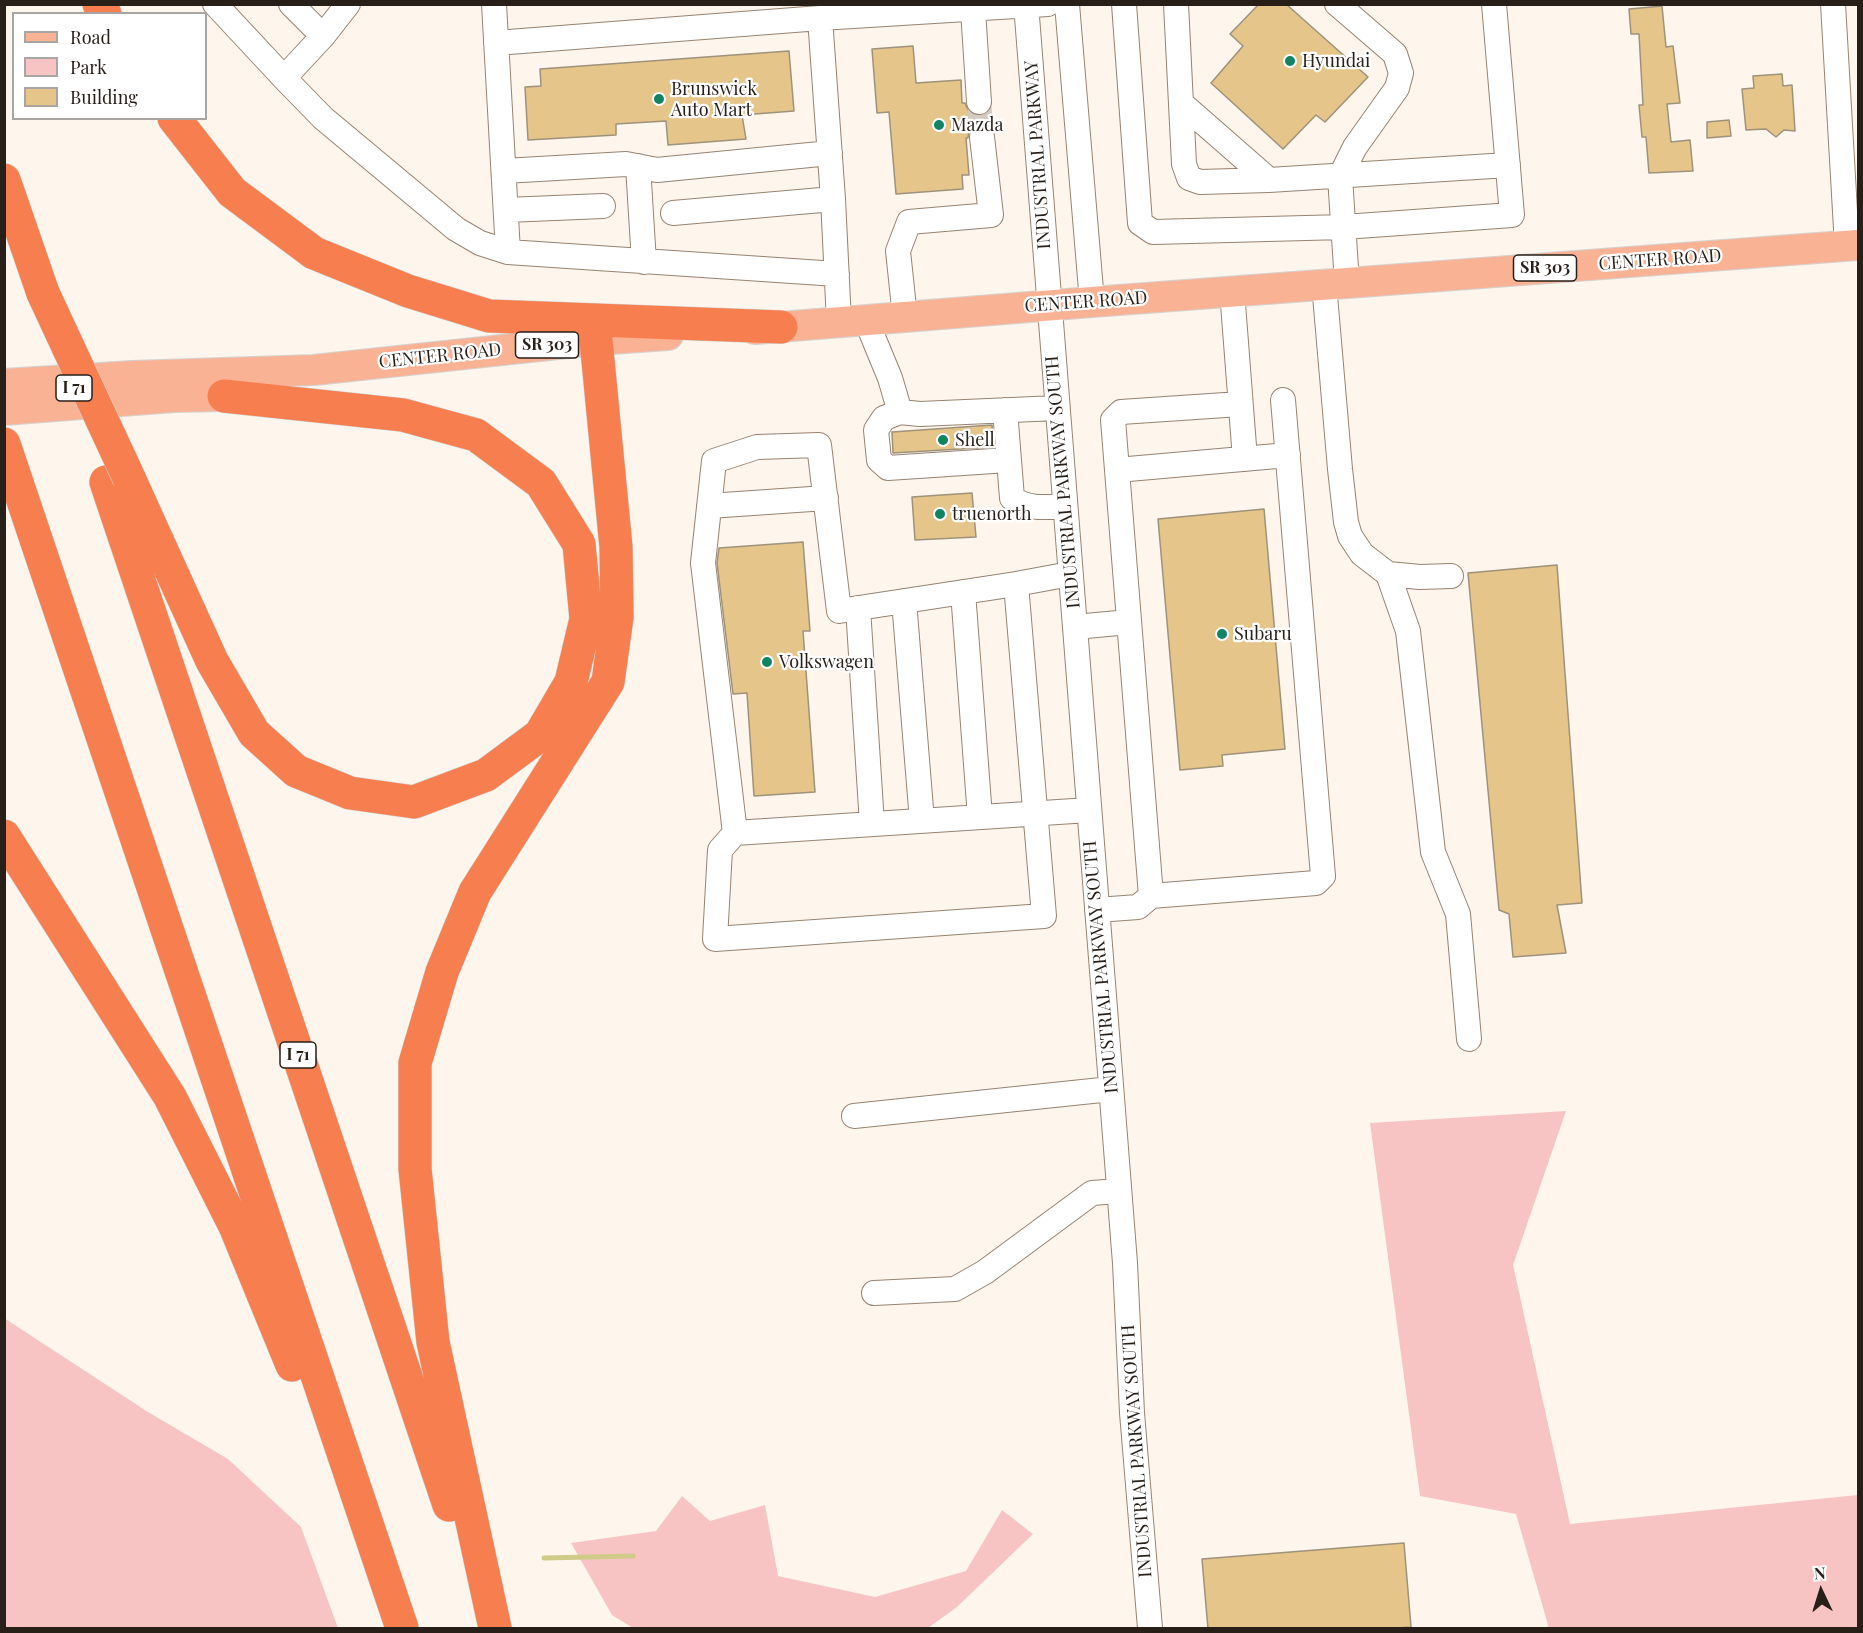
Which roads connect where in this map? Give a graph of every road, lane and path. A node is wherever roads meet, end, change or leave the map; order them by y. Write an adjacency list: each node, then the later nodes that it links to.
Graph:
1 (215, 4): 17 (street)
2 (291, 4): 15 (street)
3 (348, 4): 15 (street)
4 (494, 4): 16 (street)
5 (1067, 4): 41 (street)
6 (1124, 4): 34 (street)
7 (1176, 4): 19 (street)
8 (1337, 4): 27 (street)
9 (1494, 4): 24 (street)
10 (1833, 4): 20 (street)
11 (1034, 5): 13 (street); 42 (street, INDUSTRIAL PARKWAY)
12 (877, 10): 13 (street); 14 (street)
13 (974, 10): 18 (street)
14 (820, 18): 16 (street); 23 (street)
15 (323, 36): 17 (street)
16 (496, 43): 26 (street)
17 (284, 78): 36 (street)
18 (980, 102)
19 (1181, 103): 29 (street); 29 (street)
20 (1849, 117): 35 (street)
21 (176, 120): 45 (highway)
22 (982, 137): 43 (street)
23 (830, 153): 25 (street); 30 (street)
24 (1508, 165): 27 (street); 34 (street)
25 (638, 166): 26 (street); 37 (street)
26 (504, 171): 32 (street)
27 (1340, 177): 29 (street); 34 (street)
28 (4, 180): 61 (highway, bridge)
29 (1269, 180)
30 (833, 199): 33 (street); 38 (street)
31 (603, 206): 32 (street)
32 (506, 210): 36 (street)
33 (674, 213)
34 (1344, 227): 39 (street)
35 (1853, 245): 39 (main road, CENTER ROAD / SR 303)
36 (508, 252): 37 (street)
37 (644, 262): 38 (street)
38 (837, 274): 44 (street)
39 (1335, 284): 40 (main road, CENTER ROAD / SR 303); 66 (street)
40 (1232, 291): 41 (main road, CENTER ROAD / SR 303); 51 (street)
41 (1092, 302): 42 (main road, CENTER ROAD / SR 303)
42 (1049, 305): 43 (main road, CENTER ROAD / SR 303); 52 (street, INDUSTRIAL PARKWAY SOUTH)
43 (905, 317): 44 (main road, CENTER ROAD / SR 303)
44 (852, 321): 45 (main road, CENTER ROAD / SR 303); 55 (street)
45 (781, 327): 46 (main road, CENTER ROAD / SR 303)
46 (596, 340): 47 (main road, CENTER ROAD / SR 303); 89 (highway)
47 (314, 370): 48 (main road, CENTER ROAD / SR 303); 49 (main road, CENTER ROAD / SR 303)
48 (4, 384)
49 (224, 396): 53 (main road, CENTER ROAD / SR 303); 61 (highway)
50 (1283, 400): 57 (street)
51 (1240, 404): 58 (street); 60 (street)
52 (1057, 408): 54 (street); 64 (street, INDUSTRIAL PARKWAY SOUTH)
53 (4, 410)
54 (1005, 411): 55 (street); 59 (street)
55 (900, 412): 59 (street)
56 (4, 444): 88 (highway)
57 (1288, 455): 58 (street); 81 (street)
58 (1245, 459): 60 (street)
59 (1008, 460): 64 (street)
60 (1117, 470): 72 (street)
61 (118, 480): 89 (highway, I 71)
62 (826, 498): 63 (street); 63 (street); 71 (street)
63 (709, 506): 79 (street)
64 (1065, 506): 65 (street, INDUSTRIAL PARKWAY SOUTH)
65 (1070, 574): 68 (street); 73 (street, INDUSTRIAL PARKWAY SOUTH)
66 (1388, 574): 67 (street); 83 (street)
67 (1451, 576)
68 (1016, 584): 69 (street); 75 (street)
69 (963, 592): 70 (street); 76 (street)
70 (904, 601): 71 (street); 77 (street)
71 (858, 608): 78 (street)
72 (1129, 622): 73 (street); 81 (street)
73 (1075, 627): 74 (street, INDUSTRIAL PARKWAY SOUTH)
74 (1089, 810): 75 (street); 82 (street, INDUSTRIAL PARKWAY SOUTH)
75 (1036, 813): 76 (street); 79 (street)
76 (980, 817): 77 (street)
77 (922, 821): 78 (street)
78 (872, 824): 79 (street)
79 (735, 833)
80 (4, 836): 88 (highway)
81 (1151, 896): 82 (street)
82 (1097, 910): 84 (street, INDUSTRIAL PARKWAY SOUTH)
83 (1469, 1039)
84 (1111, 1089): 85 (street); 86 (street, INDUSTRIAL PARKWAY SOUTH)
85 (854, 1116)
86 (1119, 1191): 87 (street); 90 (street, INDUSTRIAL PARKWAY SOUTH)
87 (874, 1293)
88 (401, 1629)
89 (493, 1629)
90 (1150, 1629)

